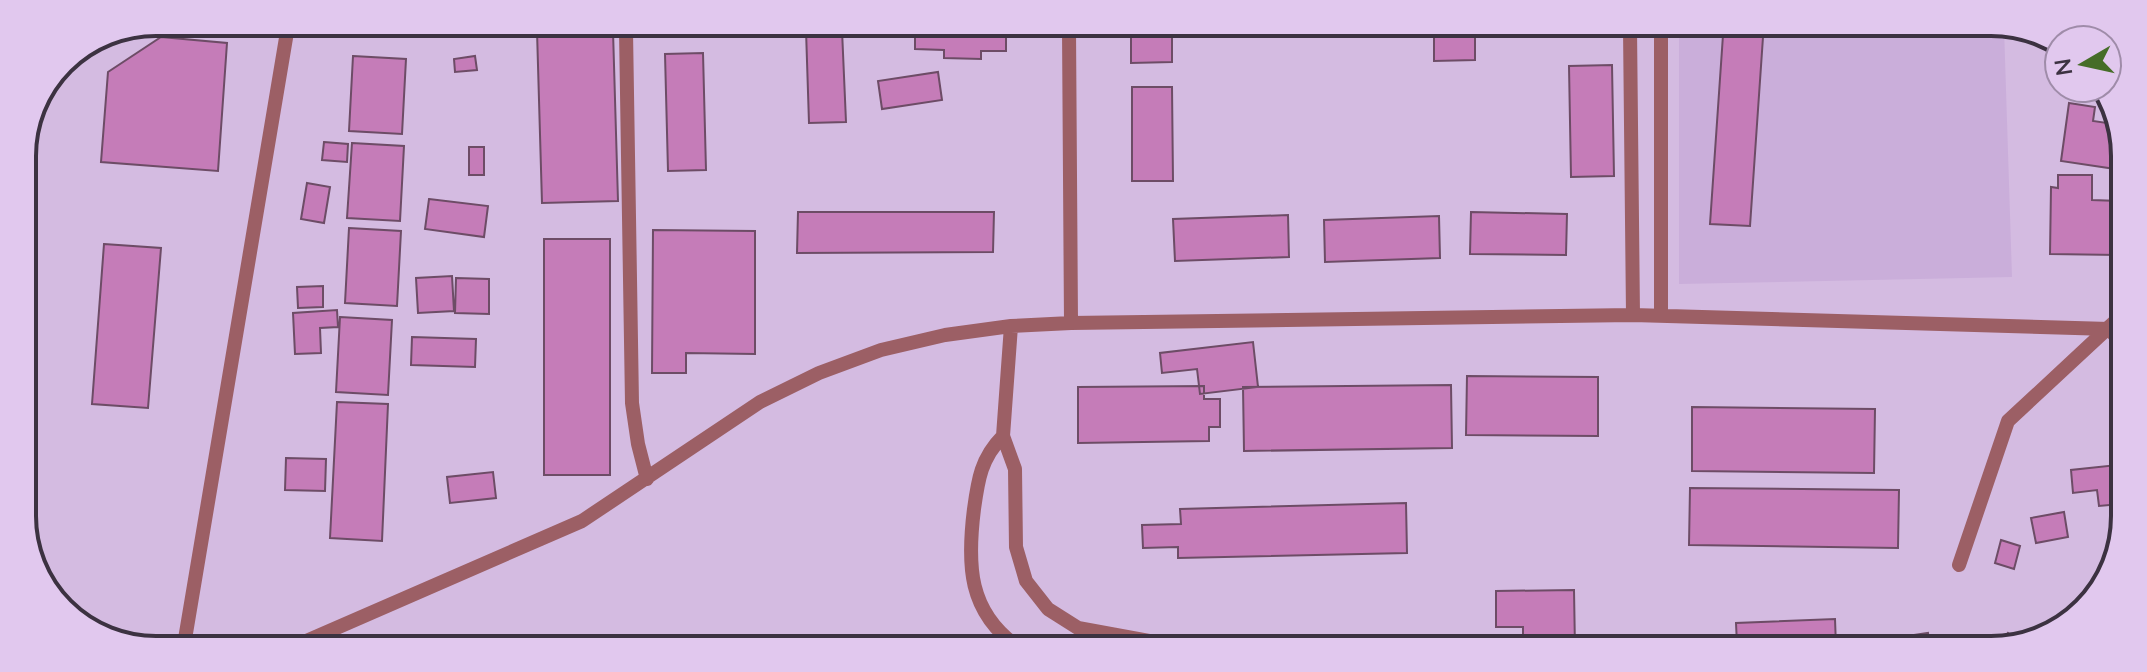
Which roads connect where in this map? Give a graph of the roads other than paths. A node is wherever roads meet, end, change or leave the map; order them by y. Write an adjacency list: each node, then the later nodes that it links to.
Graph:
1 (286, 36): 14 (street)
2 (626, 36): 12 (street)
3 (1069, 36): 8 (street)
4 (1630, 36): 6 (street)
5 (1661, 36): 7 (street)
6 (1633, 315): 7 (street); 8 (street)
7 (1661, 316): 10 (street)
8 (1071, 323): 9 (street)
9 (1011, 326): 11 (street); 12 (street)
10 (2109, 329): 13 (street)
11 (1003, 436): 16 (street); 17 (street)
12 (647, 479): 15 (street)
13 (1959, 565)
14 (186, 636)
15 (318, 636)
16 (1005, 636)
17 (1122, 636)

